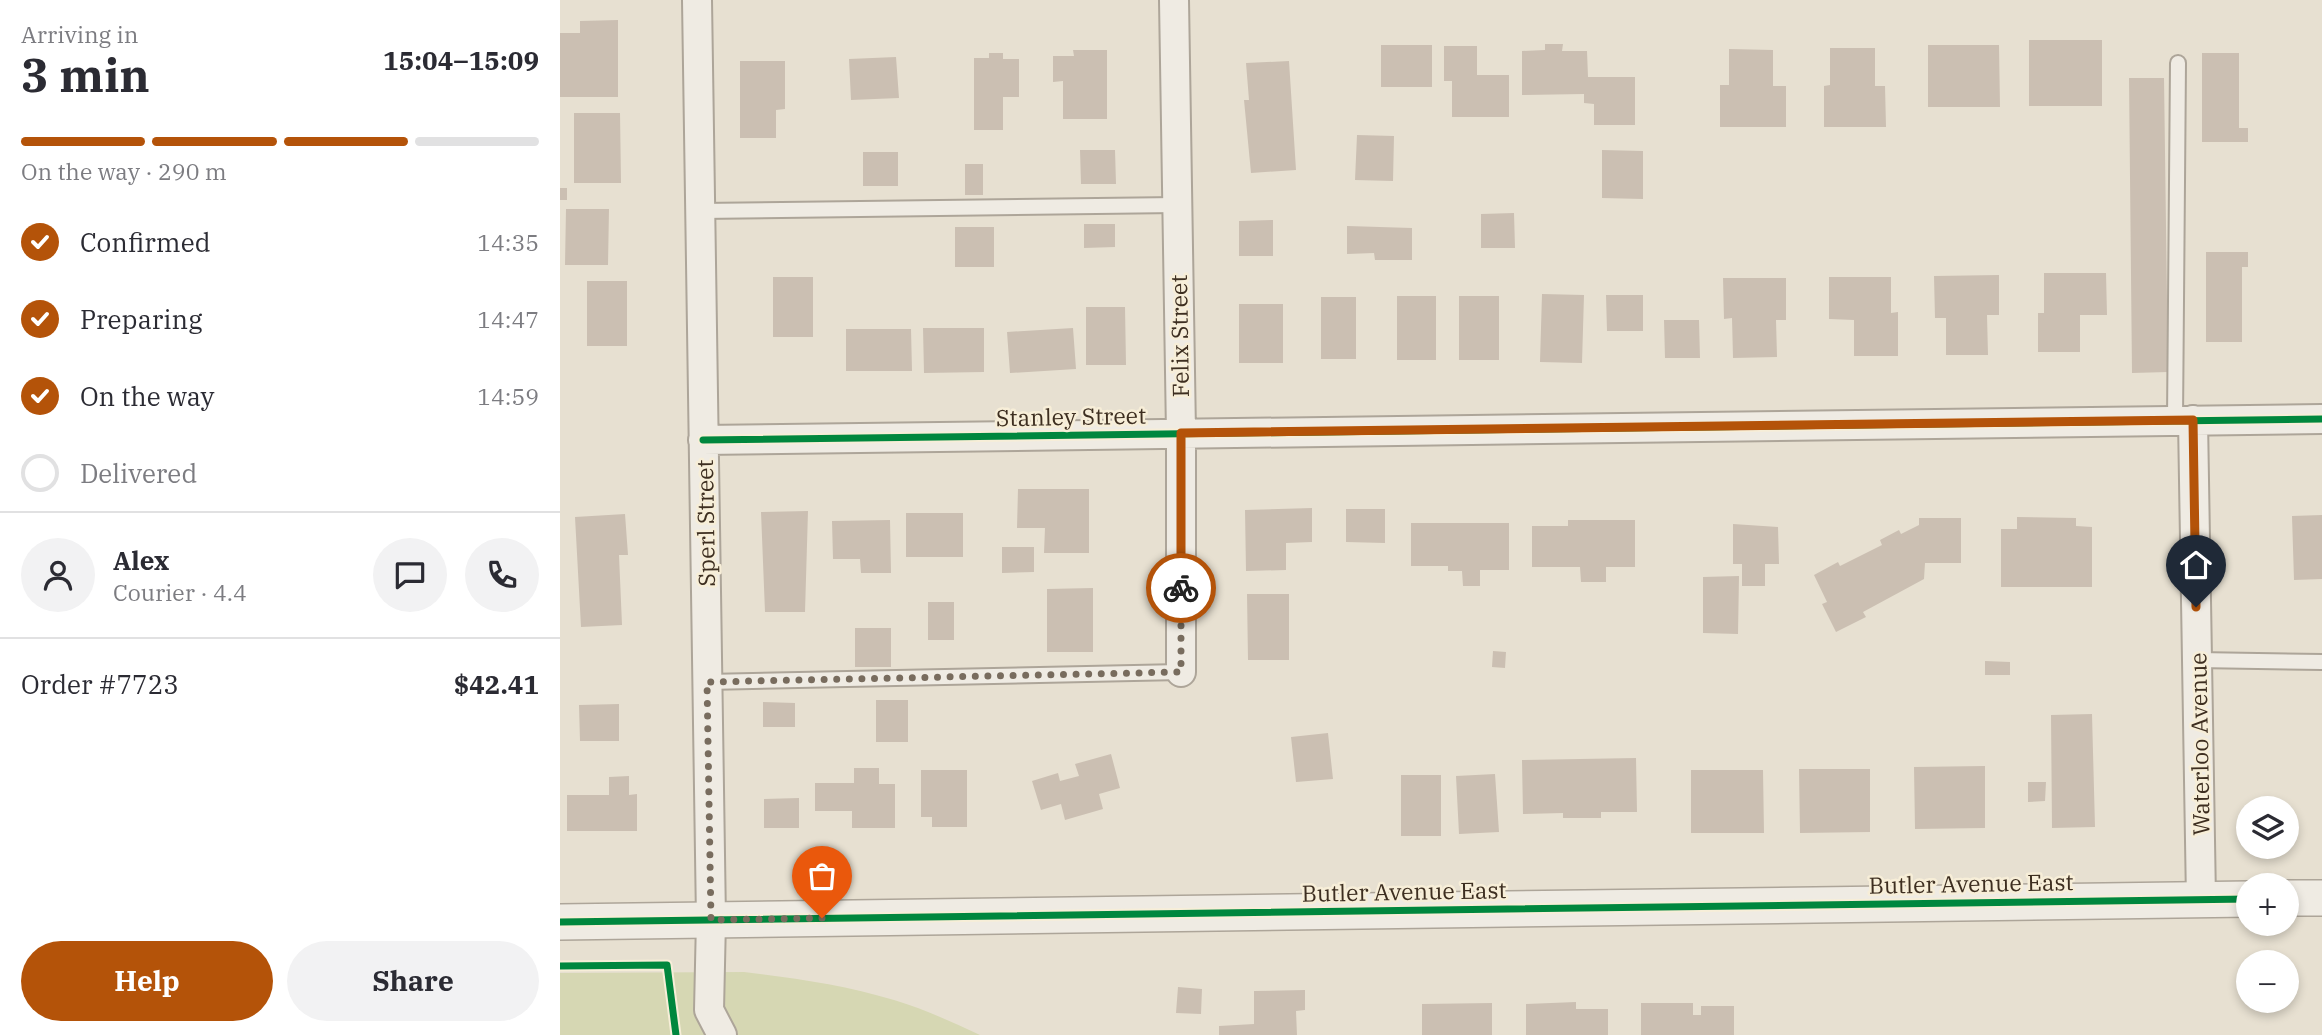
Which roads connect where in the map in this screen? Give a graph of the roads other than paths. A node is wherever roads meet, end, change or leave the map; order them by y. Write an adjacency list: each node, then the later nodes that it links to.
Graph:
1 (697, 0): 5 (street, Sperl Street)
2 (1174, 0): 4 (street, Felix Street)
3 (2178, 62): 7 (lane)
4 (1177, 205): 5 (lane); 8 (street, Felix Street)
5 (700, 211): 9 (street, Sperl Street)
6 (2322, 419): 7 (street, Stanley Street)
7 (2184, 420): 8 (street, Stanley Street); 10 (street, Waterloo Avenue)
8 (1181, 433): 9 (street, Stanley Street); 12 (street, Felix Street)
9 (703, 440): 13 (street, Sperl Street)
10 (2197, 660): 11 (lane); 17 (street, Waterloo Avenue)
11 (2322, 662)
12 (1181, 672): 13 (lane)
13 (707, 682): 18 (street, Sperl Street)
14 (2299, 898): 15 (street)
15 (2322, 898)
16 (2236, 899): 17 (street, Butler Avenue East)
17 (2201, 900): 18 (street, Butler Avenue East)
18 (711, 920): 19 (street, Butler Avenue East); 20 (street, Sperl Street)
19 (560, 922)
20 (722, 1035)

